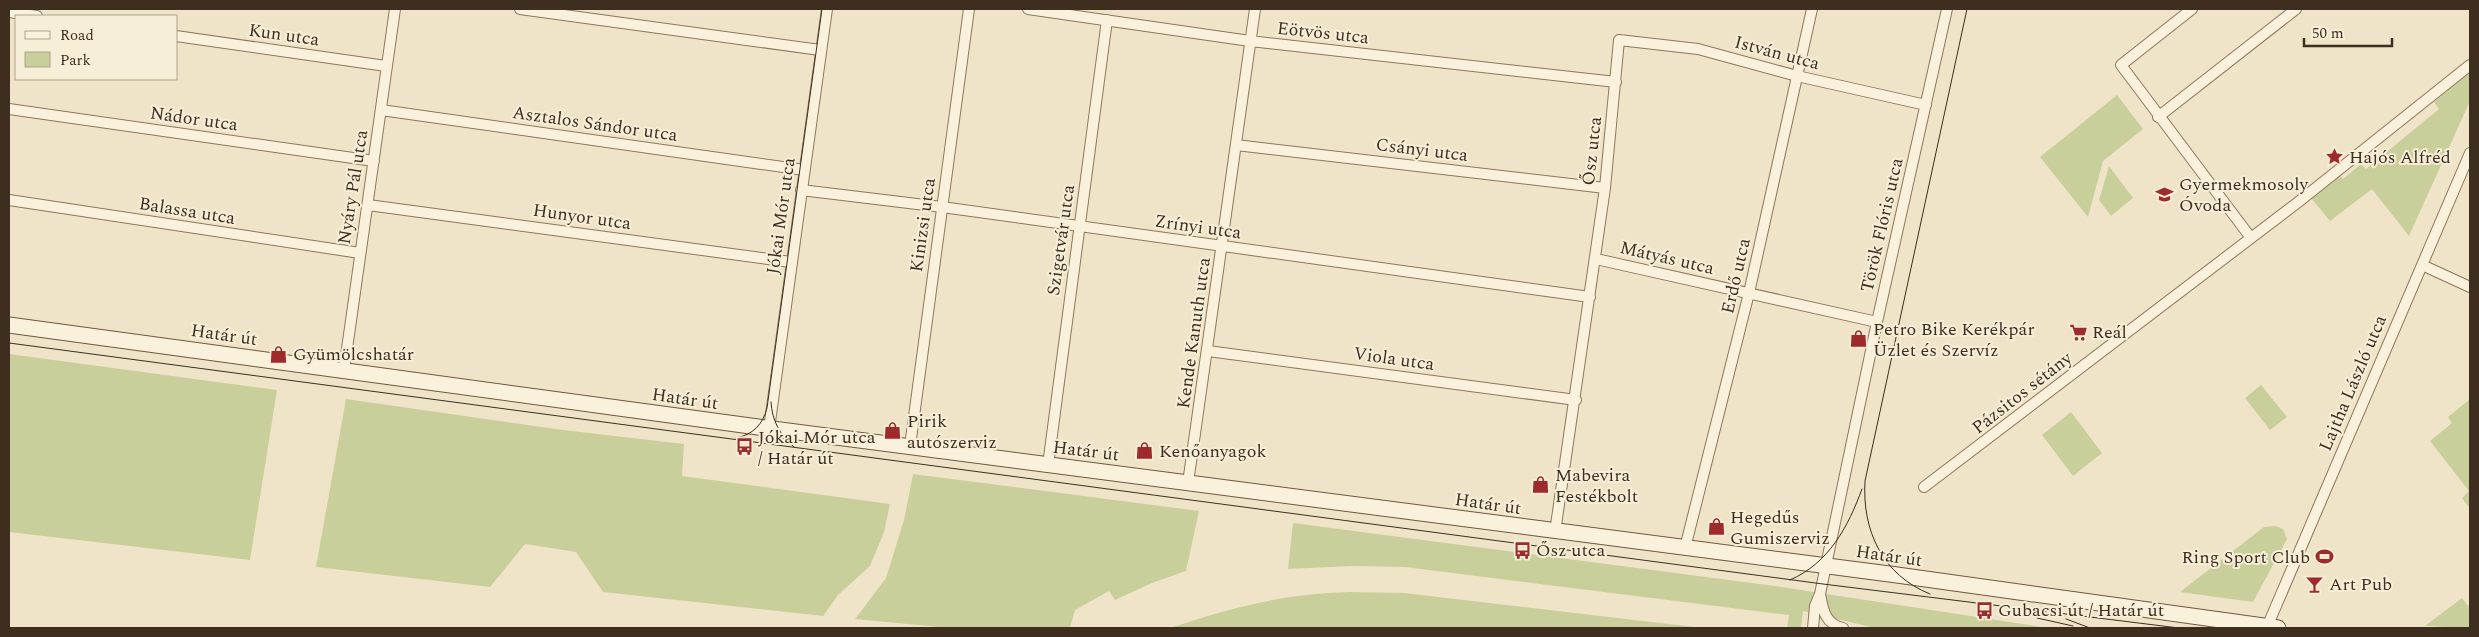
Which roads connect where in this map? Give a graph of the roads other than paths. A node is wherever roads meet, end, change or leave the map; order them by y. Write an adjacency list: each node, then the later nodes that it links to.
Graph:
1 (395, 9): 19 (street, Nyáry Pál utca)
2 (520, 9): 17 (street)
3 (827, 9): 17 (street, Jókai Mór utca)
4 (968, 9): 34 (street, Kinizsi utca)
5 (1028, 9): 13 (street, Eötvös utca)
6 (1255, 9): 16 (street, Kende Kanuth utca)
7 (1812, 9): 20 (street, Erdő utca)
8 (1947, 9): 22 (street, Török Flóris utca)
9 (2192, 9): 25 (street)
10 (2296, 9): 25 (street)
11 (9, 12): 12 (street)
12 (31, 15)
13 (1107, 20): 16 (street, Eötvös utca); 35 (street, Szigetvár utca)
14 (178, 36): 19 (street, Kun utca)
15 (1619, 40): 20 (street, István utca); 21 (street, Ősz utca)
16 (1250, 41): 21 (street, Eötvös utca); 26 (street, Kende Kanuth utca)
17 (820, 50): 29 (street, Jókai Mór utca)
18 (2470, 65): 36 (street, Pázsitos sétány)
19 (386, 66): 24 (street, Nyáry Pál utca)
20 (1797, 76): 22 (street, István utca); 43 (street, Erdő utca)
21 (1616, 82): 30 (street, Ősz utca)
22 (1926, 105): 45 (street, Török Flóris utca)
23 (9, 108): 28 (street, Nádor utca)
24 (381, 110): 28 (street, Nyáry Pál utca); 29 (street, Asztalos Sándor utca)
25 (2158, 117): 36 (street)
26 (1236, 145): 30 (street, Csányi utca); 37 (street, Kende Kanuth utca)
27 (2470, 153): 41 (street, Lajtha László utca)
28 (374, 162): 33 (street, Nyáry Pál utca)
29 (804, 170): 31 (street, Jókai Mór utca)
30 (1605, 188): 39 (street, Ősz utca)
31 (801, 190): 34 (street, Zrínyi utca); 40 (street, Jókai Mór utca)
32 (9, 200): 38 (street, Balassa utca)
33 (368, 205): 38 (street, Nyáry Pál utca); 40 (street, Hunyor utca)
34 (942, 208): 35 (street, Zrínyi utca); 51 (street, Kinizsi utca)
35 (1079, 227): 37 (street, Zrínyi utca); 52 (street, Szigetvár utca)
36 (2251, 238): 54 (street, Pázsitos sétány)
37 (1222, 247): 44 (street, Zrínyi utca); 47 (street, Kende Kanuth utca)
38 (360, 254): 48 (street, Nyáry Pál utca)
39 (1596, 259): 43 (street, Mátyás utca); 44 (street, Ősz utca)
40 (792, 262): 50 (street, Jókai Mór utca)
41 (2422, 265): 42 (street); 61 (street, Lajtha László utca)
42 (2470, 287)
43 (1749, 293): 45 (street, Mátyás utca); 56 (street, Erdő utca)
44 (1590, 297): 49 (street, Ősz utca)
45 (1878, 322): 57 (street, Török Flóris utca)
46 (9, 325): 48 (main road, Határ út)
47 (1208, 351): 49 (street, Viola utca); 53 (street, Kende Kanuth utca)
48 (344, 370): 50 (main road, Határ út)
49 (1576, 400): 55 (street, Ősz utca)
50 (770, 429): 51 (main road, Határ út)
51 (910, 446): 52 (main road, Határ út)
52 (1048, 465): 53 (main road, Határ út)
53 (1188, 483): 55 (main road, Határ út)
54 (1924, 488)
55 (1555, 532): 56 (main road, Határ út)
56 (1685, 548): 57 (main road, Határ út)
57 (1827, 566): 58 (street, Török Flóris utca); 61 (main road, Határ út)
58 (1820, 594): 59 (street, Török Flóris utca); 60 (street)
59 (1813, 628)
60 (1843, 628)
61 (2273, 628)

